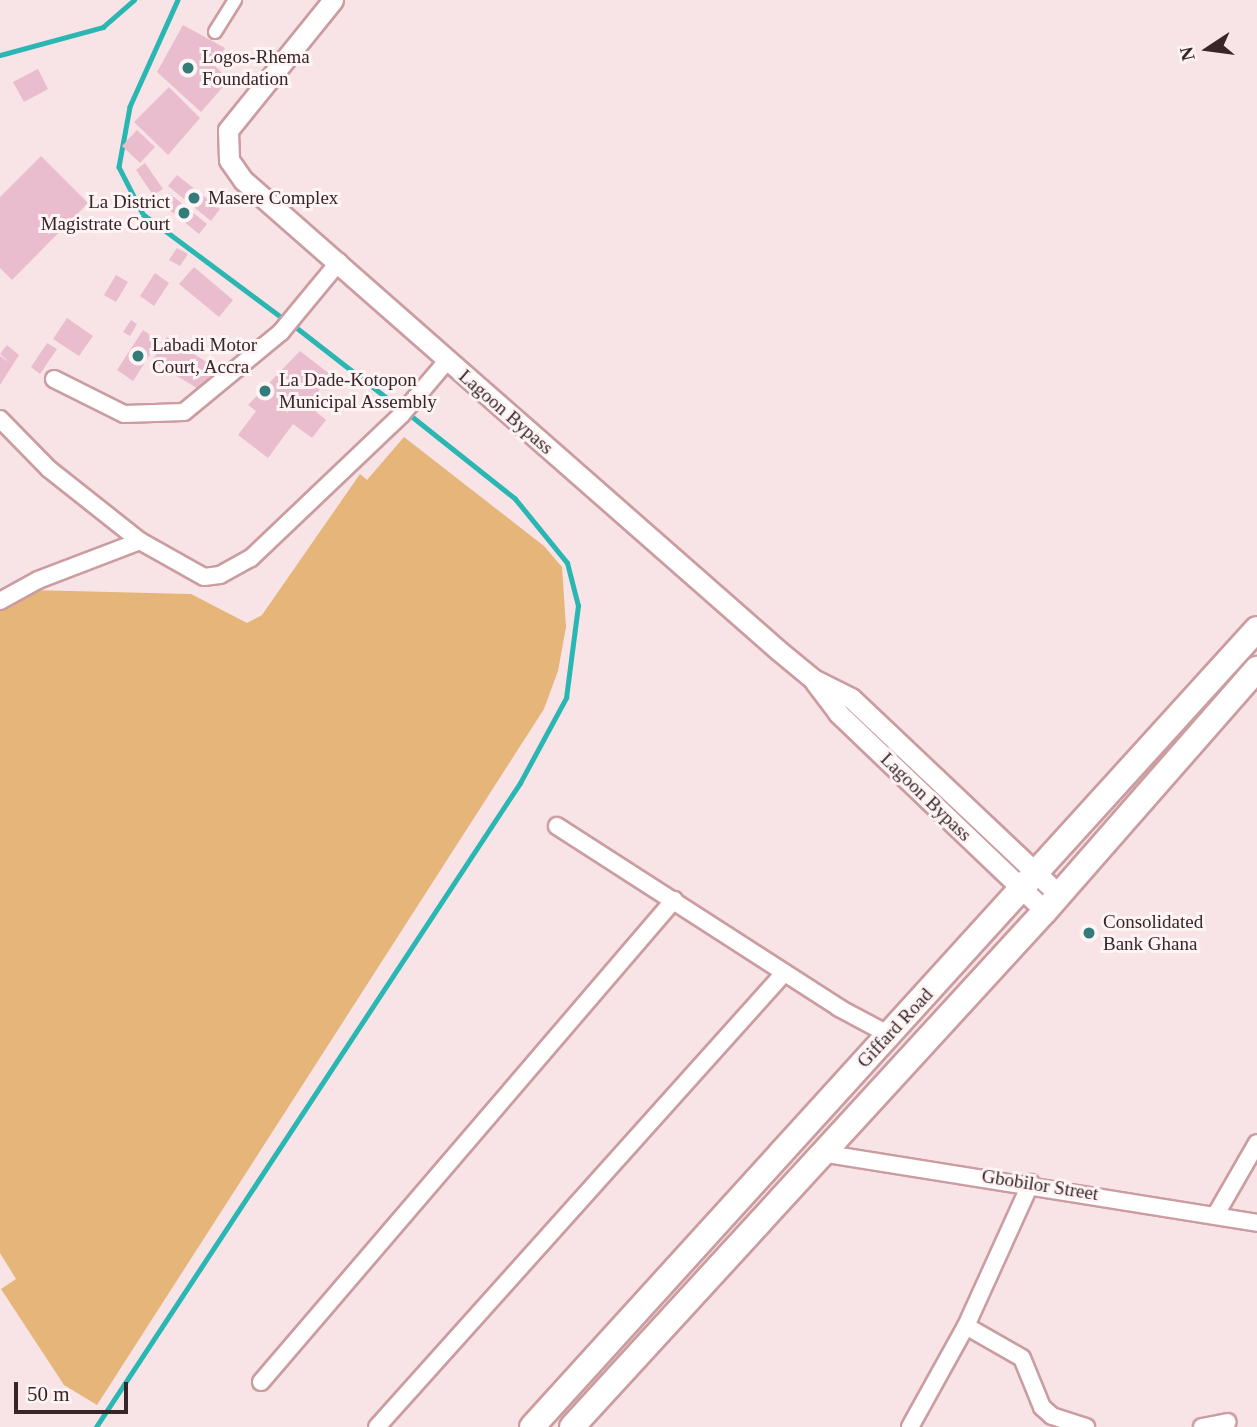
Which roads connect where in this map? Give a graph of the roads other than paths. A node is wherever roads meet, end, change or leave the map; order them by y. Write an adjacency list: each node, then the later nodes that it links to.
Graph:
1 (235, 0): 3 (street)
2 (333, 0): 4 (street, Lagoon Bypass)
3 (215, 32)
4 (339, 262): 5 (street, Lagoon Bypass); 6 (street)
5 (447, 361): 8 (street); 13 (street, Lagoon Bypass)
6 (54, 379)
7 (0, 419): 8 (street)
8 (140, 541): 9 (street)
9 (0, 601)
10 (1257, 629): 13 (main road, Giffard Road)
11 (1257, 669): 15 (main road, Giffard Road)
12 (557, 826): 14 (street)
13 (1030, 880): 15 (street, Lagoon Bypass); 17 (main road, Giffard Road)
14 (674, 900): 16 (street); 24 (street)
15 (1051, 902): 19 (main road, Giffard Road)
16 (784, 973): 17 (street); 26 (street)
17 (888, 1034): 27 (main road, Giffard Road)
18 (1257, 1143): 21 (street)
19 (821, 1153): 20 (street, Gbobilor Street); 28 (main road, Giffard Road)
20 (1031, 1183): 21 (street, Gbobilor Street); 23 (street)
21 (1215, 1216): 22 (street, Gbobilor Street)
22 (1257, 1223)
23 (966, 1326): 29 (street); 30 (street)
24 (261, 1382)
25 (1228, 1422): 31 (street)
26 (377, 1427)
27 (532, 1427)
28 (572, 1427)
29 (910, 1427)
30 (1086, 1427)
31 (1202, 1427)

